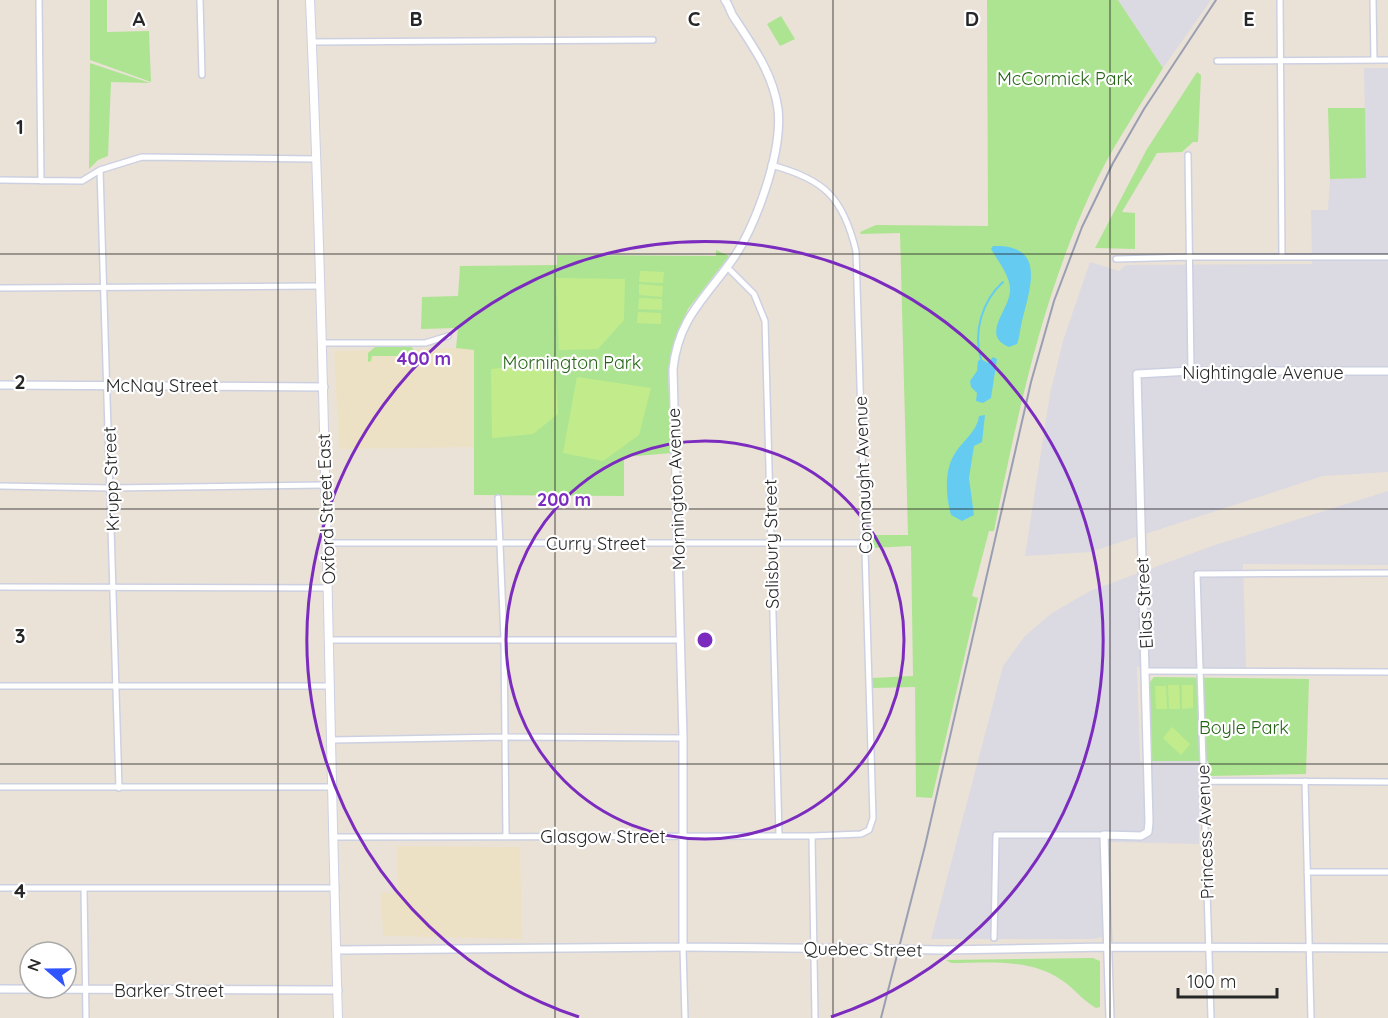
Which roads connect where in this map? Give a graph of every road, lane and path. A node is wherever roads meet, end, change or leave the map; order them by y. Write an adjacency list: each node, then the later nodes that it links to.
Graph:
1 (39, 0): 19 (street)
2 (200, 0): 13 (street)
3 (310, 0): 8 (main road, Oxford Street East)
4 (725, 0): 16 (street, Mornington Avenue)
5 (1280, 0): 12 (street)
6 (1372, 0): 9 (street)
7 (653, 40): 8 (street)
8 (312, 42): 15 (main road, Oxford Street East)
9 (1374, 60): 10 (street); 12 (street)
10 (1388, 60)
11 (1217, 61): 12 (street)
12 (1280, 61): 21 (street)
13 (202, 75)
14 (1188, 155): 20 (street)
15 (316, 159): 17 (street); 25 (main road, Oxford Street East)
16 (771, 165): 24 (street, Mornington Avenue); 44 (street, Connaught Avenue)
17 (100, 170): 19 (street); 26 (street, Krupp Street)
18 (0, 180): 19 (street)
19 (40, 181)
20 (1190, 256): 21 (street); 23 (street); 30 (street)
21 (1282, 256): 22 (street)
22 (1388, 257)
23 (1116, 259)
24 (727, 267): 42 (street, Mornington Avenue); 43 (street, Salisbury Street)
25 (320, 286): 26 (street); 29 (main road, Oxford Street East)
26 (105, 287): 27 (street); 34 (street, Krupp Street)
27 (0, 288)
28 (448, 336): 29 (street)
29 (322, 343): 35 (main road, Oxford Street East)
30 (1191, 371): 31 (street, Nightingale Avenue); 32 (street, Nightingale Avenue)
31 (1388, 371)
32 (1137, 374): 52 (street, Elias Street)
33 (0, 385): 34 (street, McNay Street)
34 (108, 385): 35 (street, McNay Street); 38 (street, Krupp Street)
35 (324, 387): 36 (main road, Oxford Street East)
36 (323, 485): 38 (street); 40 (main road, Oxford Street East)
37 (0, 486): 38 (street)
38 (111, 488): 46 (street, Krupp Street)
39 (498, 498): 41 (street)
40 (326, 543): 41 (street, Curry Street); 48 (main road, Oxford Street East)
41 (500, 543): 42 (street, Curry Street); 49 (street)
42 (678, 543): 43 (street, Curry Street); 51 (street, Mornington Avenue)
43 (771, 543): 44 (street, Curry Street); 69 (street, Salisbury Street)
44 (866, 543): 67 (street, Connaught Avenue)
45 (1388, 573): 53 (street, Princess Avenue)
46 (113, 586): 47 (street); 48 (street); 57 (street, Krupp Street)
47 (0, 587)
48 (328, 588): 50 (main road, Oxford Street East)
49 (504, 639): 50 (street); 51 (street); 58 (street)
50 (330, 640): 55 (main road, Oxford Street East)
51 (681, 640): 59 (street, Mornington Avenue)
52 (1147, 671): 53 (street); 70 (street, Elias Street)
53 (1199, 671): 54 (street); 61 (street, Princess Avenue)
54 (1388, 672)
55 (331, 686): 57 (street); 60 (main road, Oxford Street East)
56 (0, 687): 57 (street)
57 (117, 688): 66 (street, Krupp Street)
58 (505, 737): 59 (street); 60 (street); 68 (street)
59 (683, 738): 71 (street, Mornington Avenue)
60 (332, 740): 65 (main road, Oxford Street East)
61 (1204, 781): 62 (street); 83 (street, Princess Avenue)
62 (1305, 781): 63 (street); 74 (street)
63 (1388, 782)
64 (0, 787): 66 (street)
65 (334, 787): 66 (street); 73 (main road, Oxford Street East)
66 (119, 788)
67 (869, 830): 72 (street, Glasgow Street)
68 (506, 835): 71 (street, Glasgow Street); 73 (street, Glasgow Street)
69 (779, 835): 71 (street, Glasgow Street); 72 (street, Glasgow Street)
70 (1104, 835): 79 (street); 81 (street)
71 (684, 836): 80 (street, Mornington Avenue)
72 (812, 836): 82 (street)
73 (335, 837): 78 (main road, Oxford Street East)
74 (1307, 872): 75 (street); 85 (street)
75 (1388, 872)
76 (0, 888): 77 (street)
77 (84, 888): 78 (street); 88 (street)
78 (336, 888): 86 (main road, Oxford Street East)
79 (993, 938)
80 (683, 947): 82 (street, Quebec Street); 86 (street, Quebec Street); 92 (street, Mornington Avenue)
81 (1107, 947): 82 (street, Quebec Street, bridge); 83 (street, Quebec Street); 94 (street)
82 (814, 948): 93 (street)
83 (1209, 948): 85 (street, Quebec Street); 95 (street, Princess Avenue)
84 (1388, 948): 85 (street, Quebec Street)
85 (1309, 949): 96 (street)
86 (337, 950): 89 (main road, Oxford Street East)
87 (0, 989): 88 (street, Barker Street)
88 (86, 989): 89 (street, Barker Street); 90 (street)
89 (338, 990): 91 (main road, Oxford Street East)
90 (86, 1018)
91 (339, 1018)
92 (685, 1018)
93 (815, 1018)
94 (1110, 1018)
95 (1211, 1018)
96 (1311, 1018)

